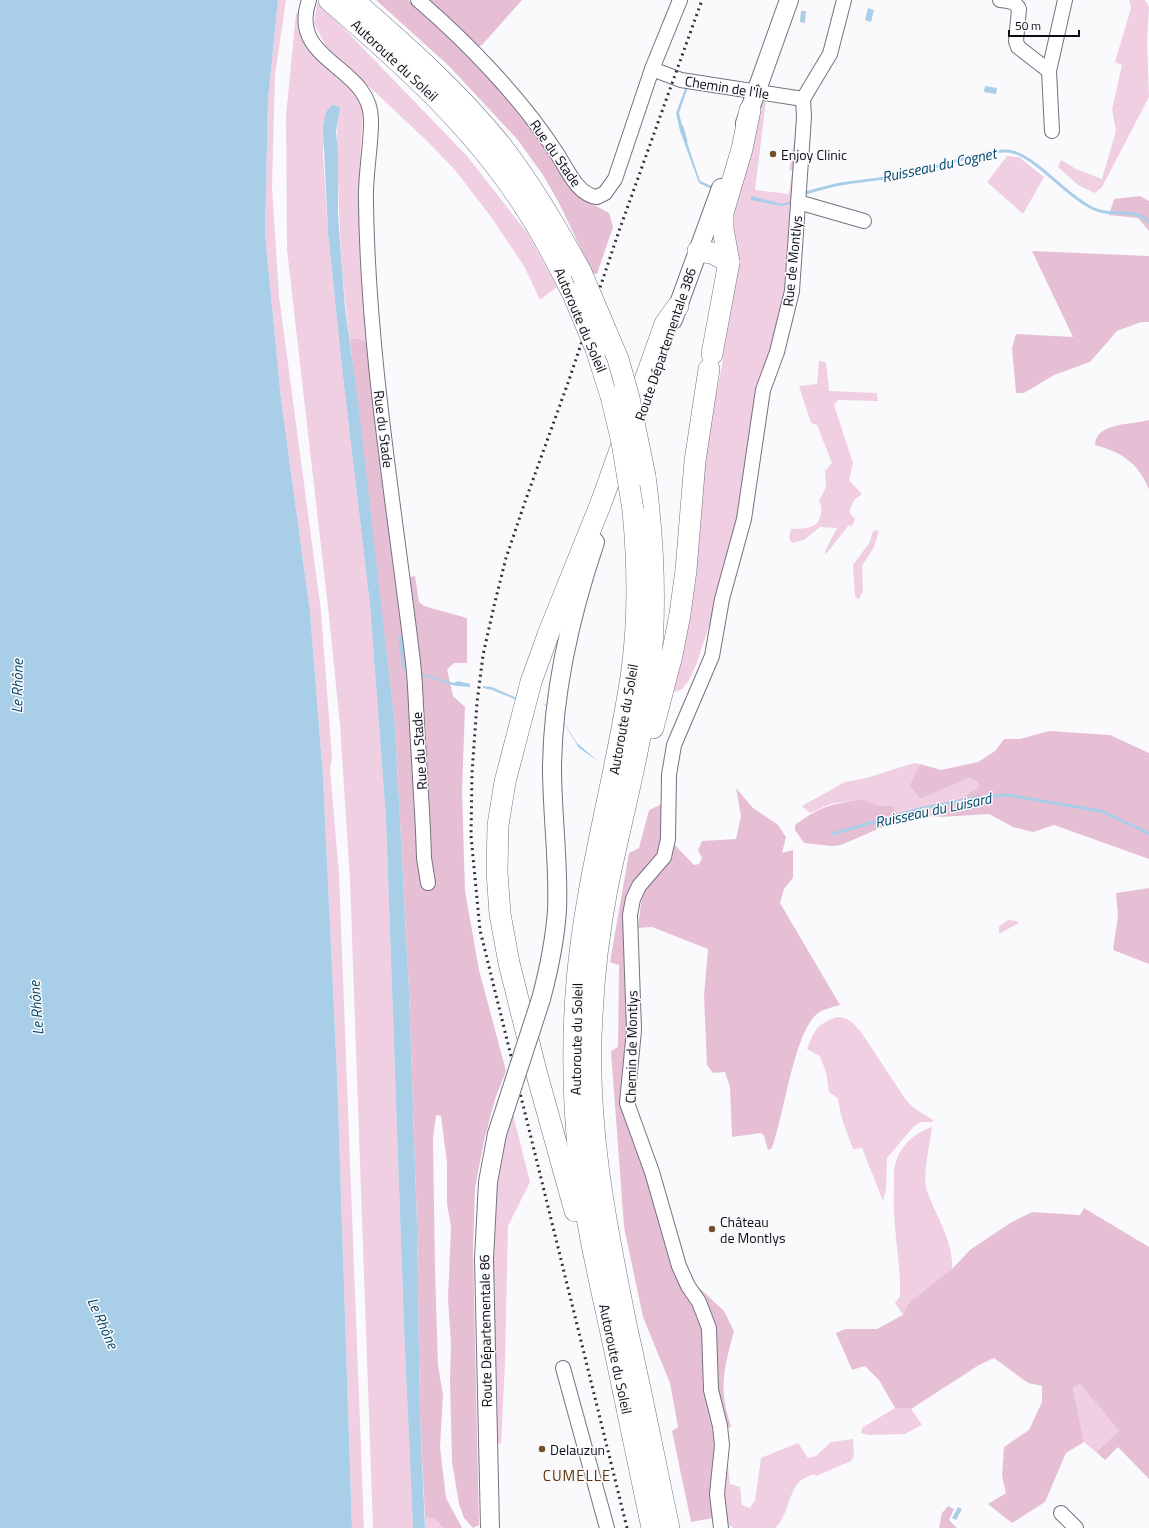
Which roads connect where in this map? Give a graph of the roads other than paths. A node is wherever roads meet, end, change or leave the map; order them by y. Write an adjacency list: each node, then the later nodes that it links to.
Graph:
1 (309, 0): 21 (street, Rue du Stade)
2 (418, 0): 9 (street, Rue du Stade)
3 (680, 0): 9 (street, Rue du Stade)
4 (789, 0): 12 (main road, Route Départementale 386)
5 (844, 0): 11 (street, Rue de Montlys)
6 (1000, 0): 10 (street)
7 (1065, 0): 10 (street)
8 (340, 2): 20 (highway, Autoroute du Soleil, bridge); 23 (highway, Autoroute du Soleil, bridge)
9 (652, 69): 12 (street, Chemin de l'Île)
10 (1049, 72): 13 (street)
11 (804, 99): 12 (street, Chemin de l'Île); 14 (street, Rue de Montlys)
12 (753, 101): 16 (main road, Route Départementale 386); 17 (highway)
13 (1052, 131)
14 (798, 202): 15 (street); 19 (street, Rue de Montlys)
15 (864, 221)
16 (698, 251): 17 (highway); 18 (main road, Route Départementale 386)
17 (729, 262): 20 (highway)
18 (678, 306): 22 (main road, Route Départementale 386); 23 (highway)
19 (718, 618): 30 (street, Chemin de Montlys)
20 (635, 758): 29 (highway, Autoroute du Soleil)
21 (428, 883)
22 (541, 999): 26 (main road, Route Départementale 86, bridge)
23 (591, 1234): 28 (highway, Autoroute du Soleil)
24 (563, 1368): 27 (street)
25 (1061, 1513): 31 (street)
26 (490, 1528)
27 (607, 1528)
28 (652, 1528)
29 (670, 1528)
30 (721, 1528)
31 (1076, 1528)

